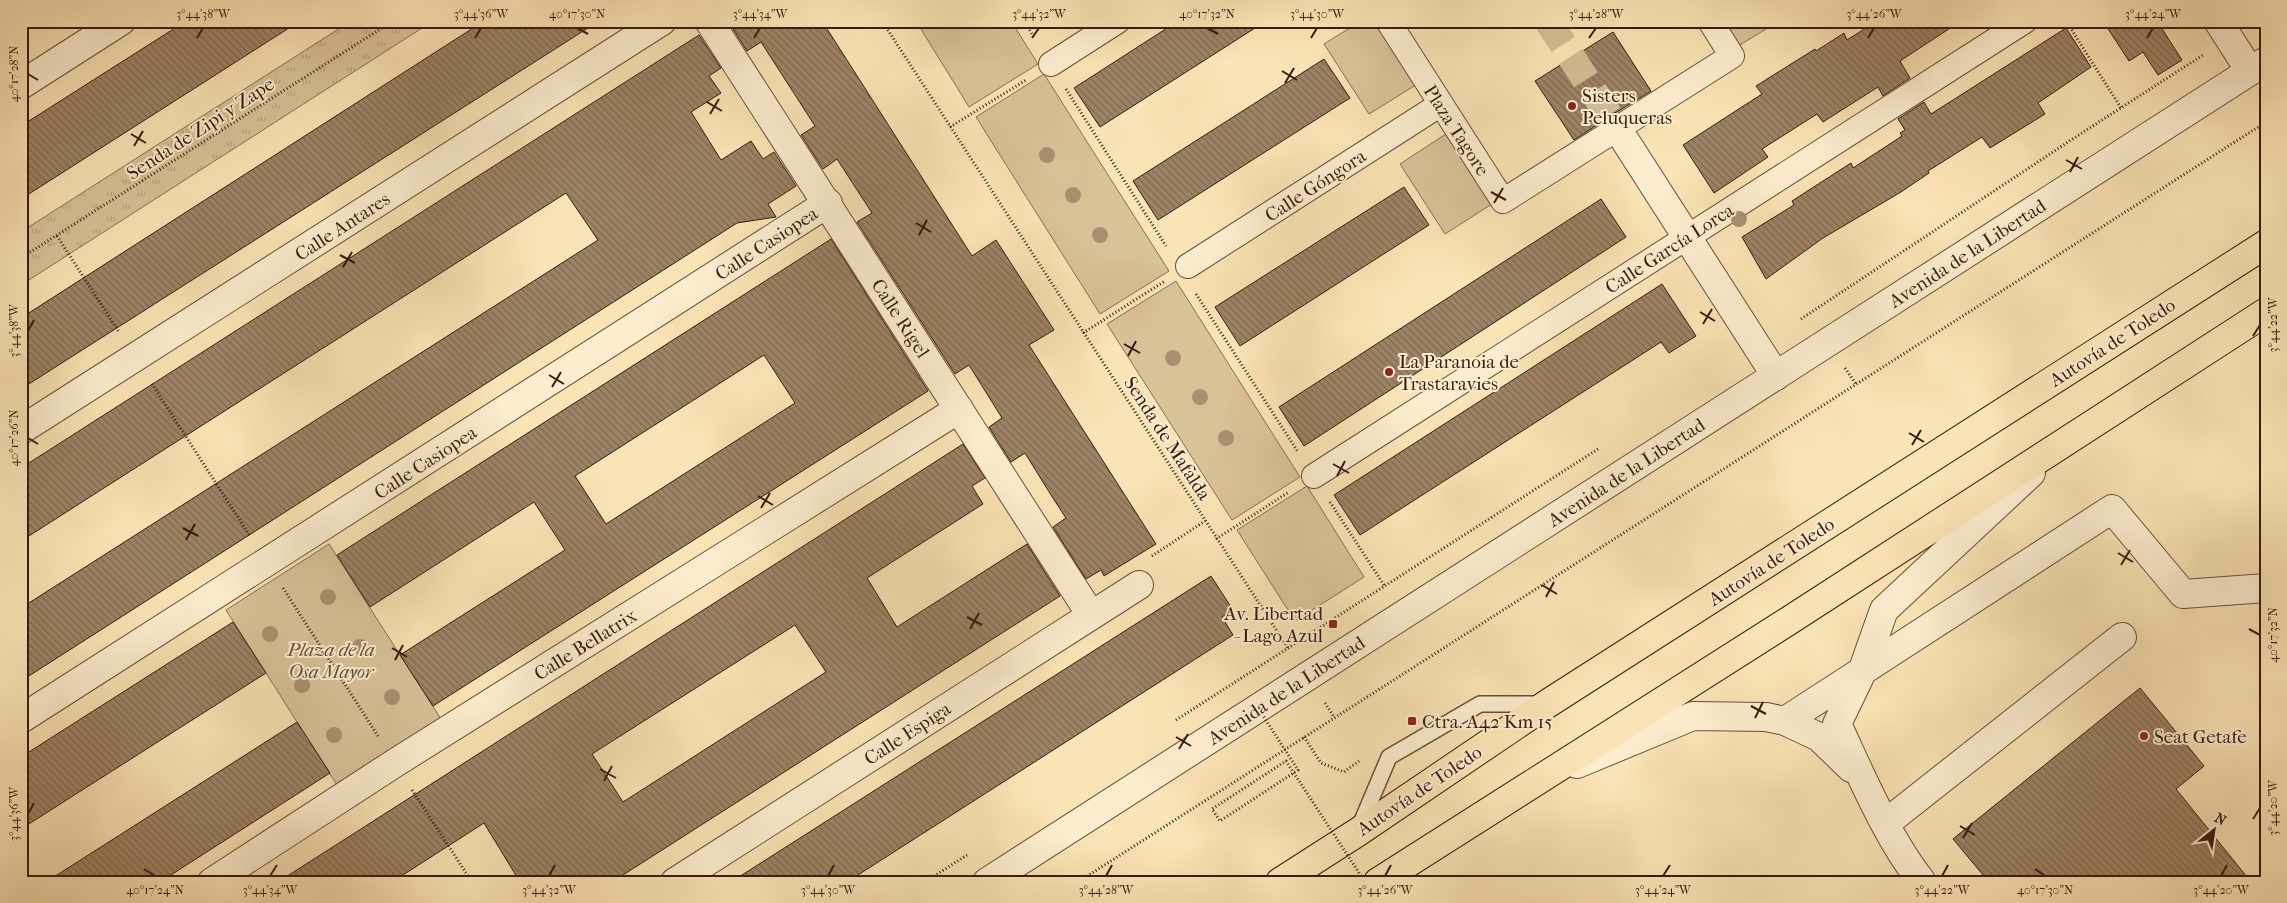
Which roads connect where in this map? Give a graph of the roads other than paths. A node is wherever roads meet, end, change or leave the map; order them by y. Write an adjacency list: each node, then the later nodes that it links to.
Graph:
1 (121, 21): 11 (street)
2 (662, 21): 23 (street, Calle Antares)
3 (709, 21): 14 (street, Calle Rigel)
4 (1118, 21): 9 (street)
5 (1388, 21): 12 (street, Plaza Tagore)
6 (1710, 21): 13 (street, Plaza Tagore)
7 (2025, 21): 15 (street, Calle García Lorca)
8 (2224, 30): 10 (street)
9 (1051, 64)
10 (2258, 66): 20 (street, Avenida de la Libertad)
11 (21, 85)
12 (1441, 104): 13 (street, Plaza Tagore); 17 (street, Calle Góngora)
13 (1617, 128): 15 (street)
14 (828, 203): 22 (street, Calle Rigel); 32 (street, Calle Casiopea)
15 (1685, 237): 20 (street); 25 (street, Calle García Lorca)
16 (2266, 244): 31 (highway, Autovía de Toledo)
17 (1185, 268)
18 (2266, 312): 21 (highway)
19 (2266, 328): 21 (highway)
20 (1776, 376): 40 (street, Avenida de la Libertad)
21 (2152, 387): 24 (highway)
22 (960, 409): 28 (street, Calle Rigel); 38 (street, Calle Bellatrix)
23 (21, 430)
24 (2061, 444): 30 (street); 35 (highway)
25 (1314, 476)
26 (1139, 585): 28 (street, Calle Espiga)
27 (2266, 588): 30 (street)
28 (1092, 615): 39 (street, Calle Espiga)
29 (2122, 637): 36 (street)
30 (1862, 672): 33 (street); 34 (street)
31 (1547, 704): 37 (highway, Autovía de Toledo); 37 (lane)
32 (21, 719)
33 (1786, 721): 34 (street); 35 (street)
34 (1862, 779): 36 (street)
35 (1537, 781): 42 (highway)
36 (1886, 823): 43 (street)
37 (1358, 832): 41 (highway, Autovía de Toledo)
38 (212, 882)
39 (675, 882)
40 (987, 882)
41 (1280, 882)
42 (1378, 882)
43 (1922, 882)

